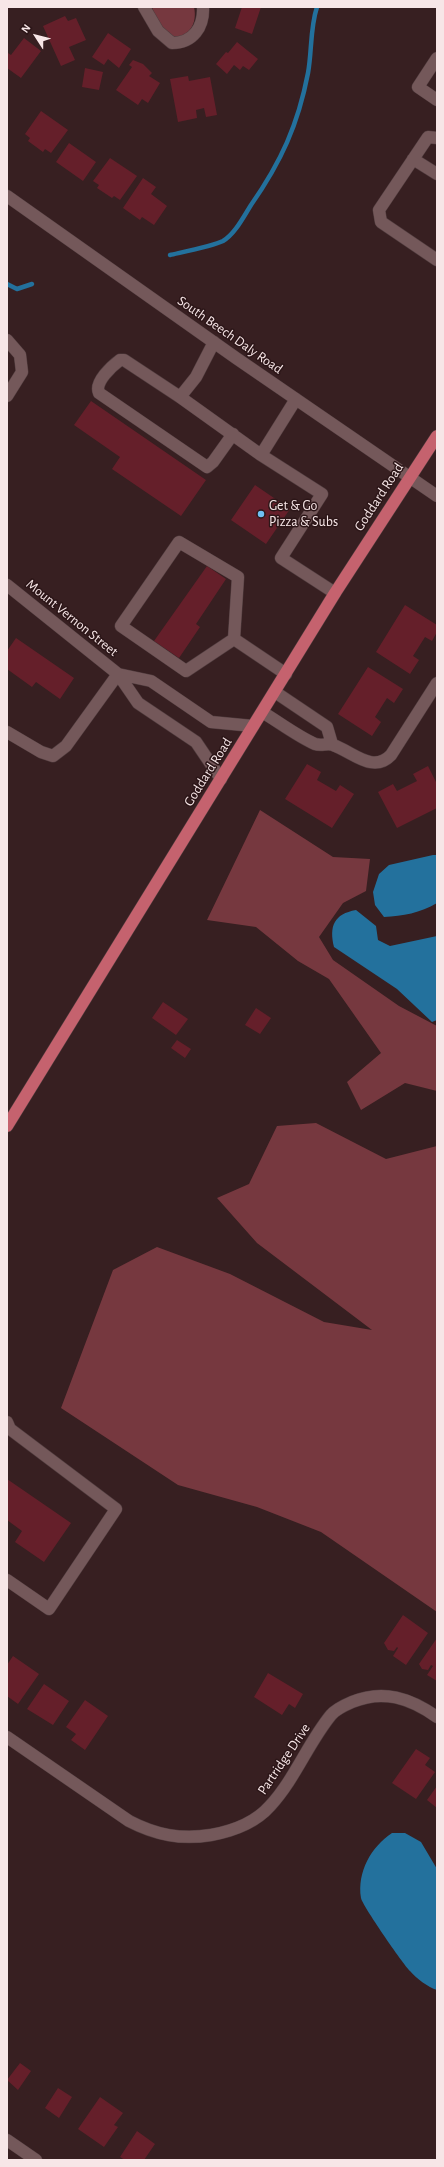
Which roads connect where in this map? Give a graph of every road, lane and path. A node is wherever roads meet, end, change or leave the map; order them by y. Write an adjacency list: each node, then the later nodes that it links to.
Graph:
1 (144, 7): 2 (street)
2 (203, 7)
3 (437, 58): 4 (street)
4 (437, 100)
5 (437, 138): 6 (street)
6 (413, 159): 7 (street); 9 (street)
7 (437, 174)
8 (7, 196): 11 (street, South Beech Daly Road)
9 (437, 260)
10 (7, 340): 12 (street)
11 (214, 342): 13 (street); 14 (street, South Beech Daly Road)
12 (7, 396)
13 (180, 397): 15 (street); 15 (street)
14 (296, 399): 17 (street); 18 (street, South Beech Daly Road)
15 (233, 434): 17 (street)
16 (437, 436): 18 (main road, Goddard Road)
17 (261, 455): 21 (street)
18 (410, 477): 19 (street, South Beech Daly Road); 21 (main road, Goddard Road)
19 (437, 496)
20 (7, 585): 23 (street, Mount Vernon Street)
21 (335, 593): 24 (main road, Goddard Road)
22 (234, 639): 22 (street); 24 (street)
23 (118, 674): 28 (street, Mount Vernon Street); 29 (street); 31 (street, Mount Vernon Street)
24 (286, 674): 26 (main road, Goddard Road)
25 (437, 683): 30 (street)
26 (275, 692): 27 (main road, Goddard Road); 30 (street)
27 (262, 712): 28 (main road, Goddard Road); 30 (street)
28 (253, 726): 31 (main road, Goddard Road)
29 (7, 732)
30 (332, 744)
31 (221, 779): 32 (main road, Goddard Road)
32 (7, 1126)
33 (7, 1422): 34 (street)
34 (7, 1580)
35 (437, 1717): 36 (street, Partridge Drive)
36 (7, 1736)
37 (7, 2140): 38 (street)
38 (36, 2160)

